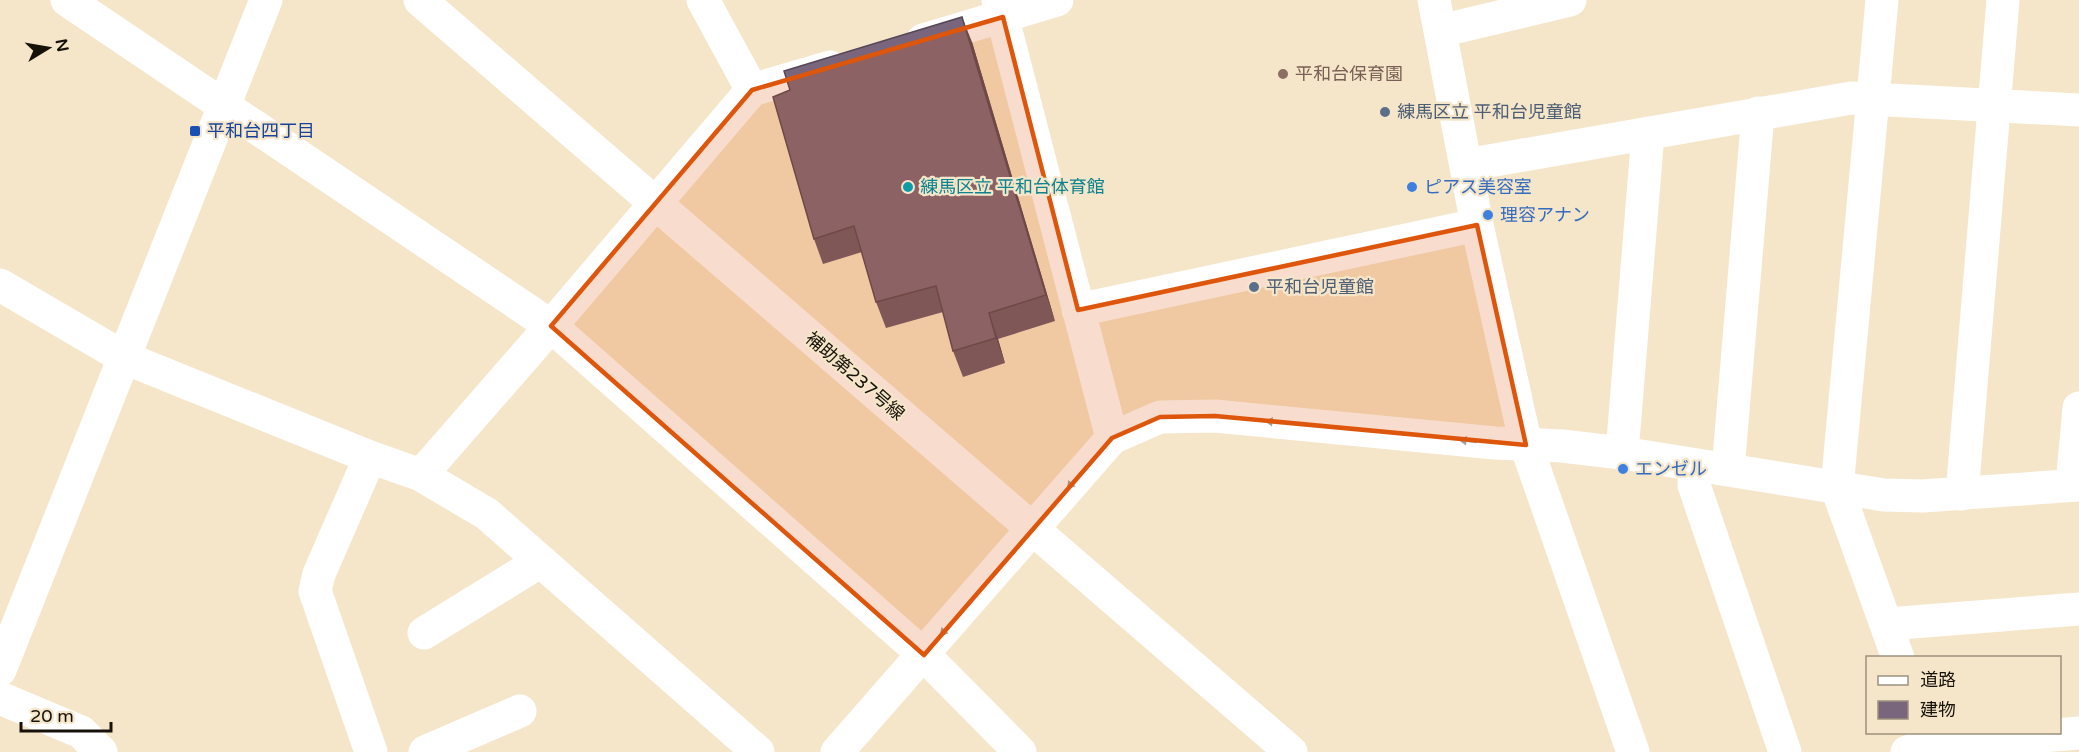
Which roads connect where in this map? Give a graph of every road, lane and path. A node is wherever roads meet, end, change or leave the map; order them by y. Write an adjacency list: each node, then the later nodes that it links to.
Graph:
1 (67, 0): 15 (street)
2 (266, 0): 15 (street)
3 (420, 0): 21 (street, 補助第237号線)
4 (703, 0): 13 (street)
5 (1057, 0): 9 (street)
6 (1570, 0): 10 (street)
7 (1882, 0): 14 (street)
8 (2003, 0): 16 (street)
9 (1000, 8): 11 (street); 24 (street)
10 (1437, 16): 20 (street)
11 (900, 47)
12 (855, 60): 13 (street)
13 (752, 90): 21 (street)
14 (1874, 98): 16 (street); 18 (street); 36 (street)
15 (224, 104): 25 (street); 26 (street)
16 (1995, 105): 17 (street); 37 (street)
17 (2079, 110)
18 (1758, 113): 19 (street); 33 (street)
19 (1647, 133): 20 (street); 30 (street)
20 (1466, 165): 22 (street)
21 (655, 202): 25 (street); 38 (street, 補助第237号線)
22 (1477, 225): 24 (street); 29 (street)
23 (0, 285): 26 (street)
24 (1078, 310): 28 (street)
25 (551, 326): 34 (street); 43 (street)
26 (125, 358): 31 (street); 45 (street)
27 (2079, 408): 35 (street)
28 (1112, 438): 29 (street, one-way to 28); 38 (street, one-way to 38)
29 (1526, 445): 30 (street); 57 (street)
30 (1622, 453): 32 (street)
31 (370, 457): 34 (street); 51 (street)
32 (1695, 466): 33 (street); 58 (street)
33 (1728, 470): 36 (street)
34 (421, 475): 39 (street)
35 (2076, 485): 37 (street)
36 (1837, 488): 37 (street); 41 (street)
37 (1962, 494)
38 (1032, 529): 43 (street, one-way to 43); 56 (street, 補助第237号線)
39 (541, 561): 42 (street); 53 (street)
40 (2079, 609): 41 (street)
41 (1887, 624): 44 (street)
42 (424, 633)
43 (924, 655): 54 (street); 55 (street)
44 (1898, 656)
45 (0, 670)
46 (0, 698): 50 (street)
47 (520, 711): 52 (street)
48 (2079, 733): 49 (street)
49 (1923, 745)
50 (101, 752)
51 (371, 752)
52 (425, 752)
53 (758, 752)
54 (837, 752)
55 (1020, 752)
56 (1291, 752)
57 (1633, 752)
58 (1785, 752)

